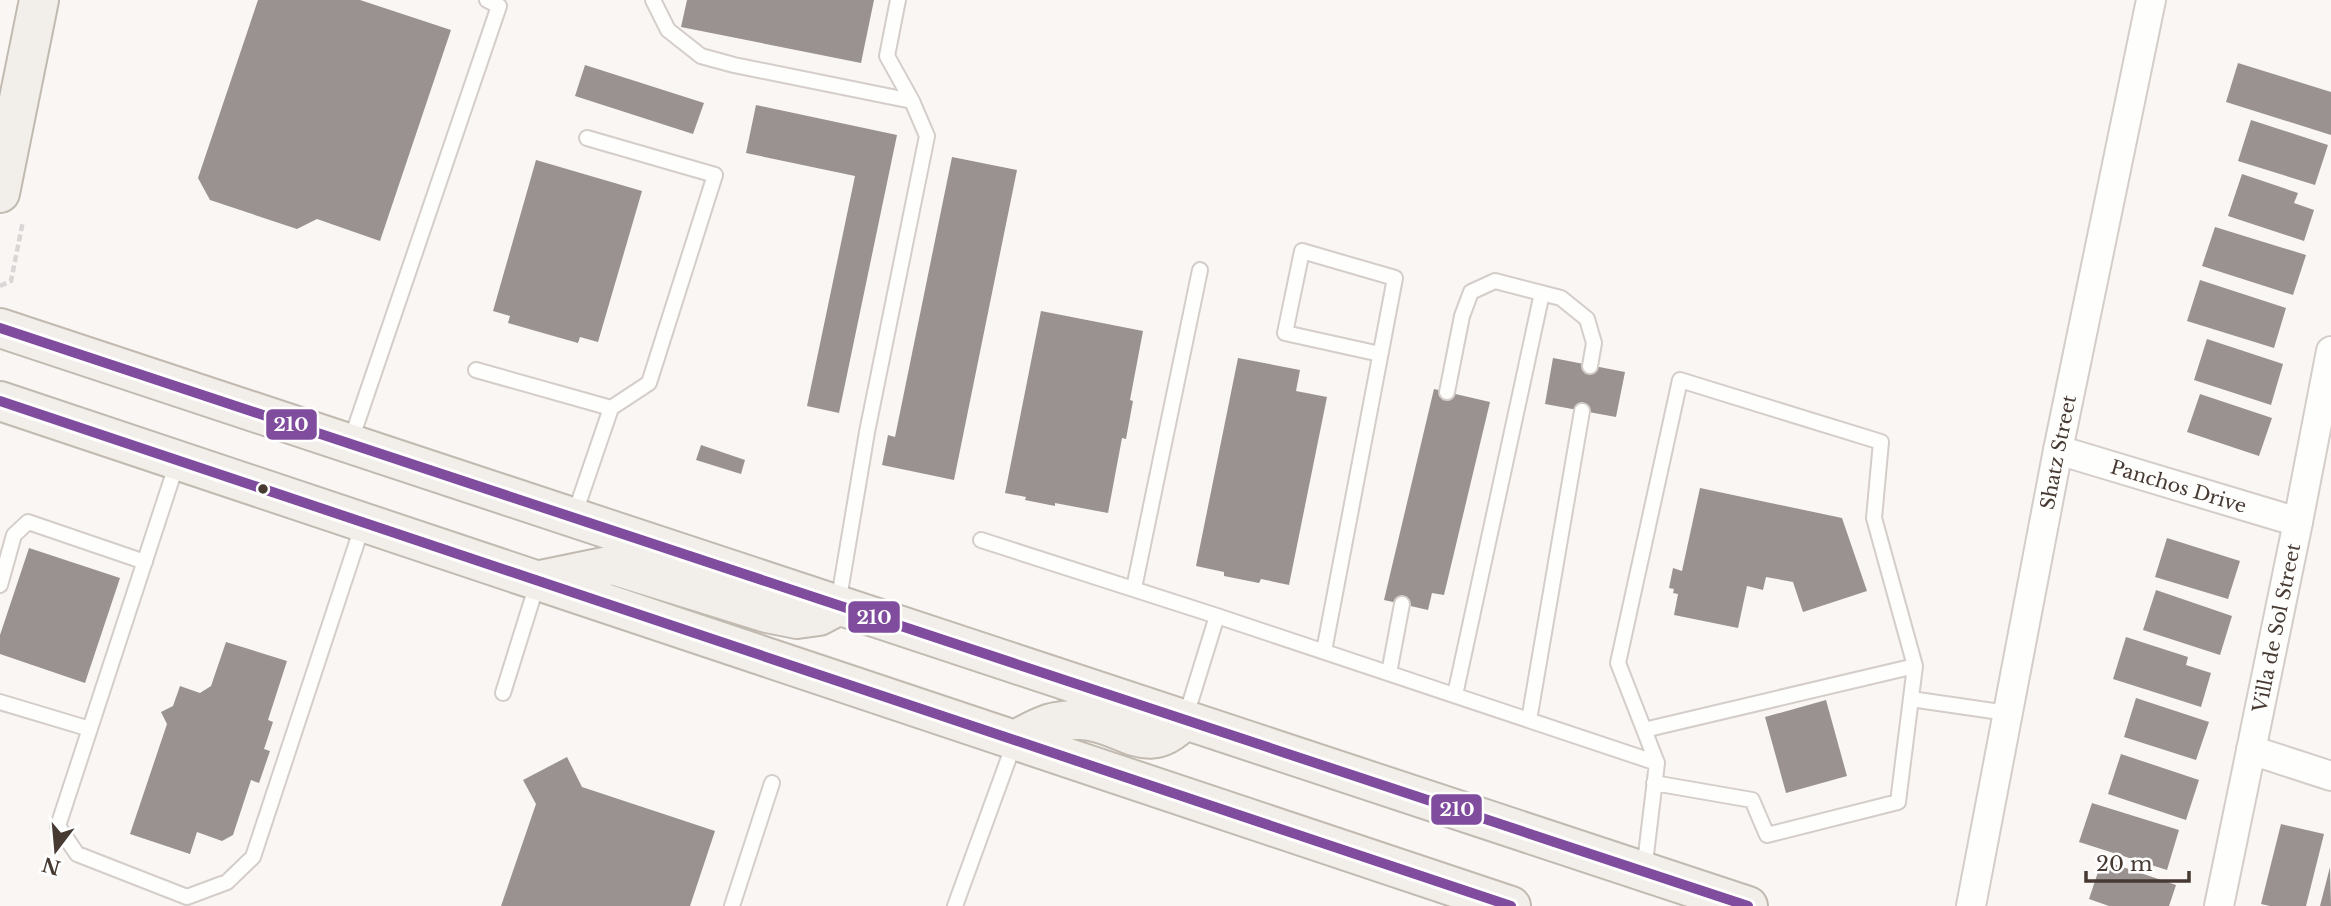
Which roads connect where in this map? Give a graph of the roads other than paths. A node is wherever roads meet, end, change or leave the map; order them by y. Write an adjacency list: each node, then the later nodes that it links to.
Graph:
1 (39, 0): 8 (main road)
2 (486, 0): 20 (lane)
3 (898, 0): 6 (lane)
4 (2151, 0): 21 (street, Shatz Street)
5 (657, 4): 6 (lane)
6 (912, 101): 32 (lane)
7 (587, 138): 18 (lane)
8 (0, 193)
9 (1200, 270): 30 (lane)
10 (1542, 293): 14 (lane); 16 (lane); 38 (lane)
11 (0, 328): 20 (main road)
12 (1380, 354): 12 (lane); 34 (lane)
13 (2330, 360): 25 (street, Villa de Sol Street)
14 (1590, 366)
15 (476, 370): 18 (lane)
16 (1447, 392)
17 (0, 401): 22 (main road)
18 (611, 408): 23 (lane)
19 (1582, 411): 43 (lane)
20 (350, 444): 23 (main road)
21 (2058, 450): 25 (street, Panchos Drive); 41 (street, Shatz Street)
22 (178, 460): 24 (main road); 27 (lane)
23 (573, 518): 32 (main road)
24 (364, 522): 28 (main road); 44 (lane)
25 (2298, 522): 47 (street, Villa de Sol Street)
26 (981, 540): 30 (lane)
27 (145, 562): 29 (lane); 44 (lane)
28 (538, 580): 32 (main road); 37 (lane); 46 (main road)
29 (0, 585)
30 (1134, 588): 33 (lane)
31 (1402, 604): 36 (lane)
32 (838, 606): 42 (main road)
33 (1217, 616): 34 (lane); 42 (lane)
34 (1324, 651): 36 (lane)
35 (1915, 666): 39 (lane); 45 (lane); 45 (lane)
36 (1389, 673): 38 (lane)
37 (503, 693)
38 (1455, 695): 43 (lane)
39 (1911, 699): 41 (lane); 51 (lane)
40 (0, 702): 44 (lane)
41 (2007, 713): 57 (street, Shatz Street)
42 (1184, 720): 46 (main road); 52 (main road)
43 (1529, 720): 48 (lane)
44 (90, 729)
45 (1644, 730): 48 (lane)
46 (1015, 740): 54 (lane); 55 (main road)
47 (2251, 750): 49 (street); 58 (street, Villa de Sol Street)
48 (1657, 763): 51 (lane)
49 (2331, 776)
50 (772, 783): 53 (lane)
51 (1654, 783): 52 (lane)
52 (1644, 871): 56 (main road)
53 (732, 906)
54 (956, 906)
55 (1511, 906)
56 (1748, 906)
57 (1971, 906)
58 (2219, 906)

